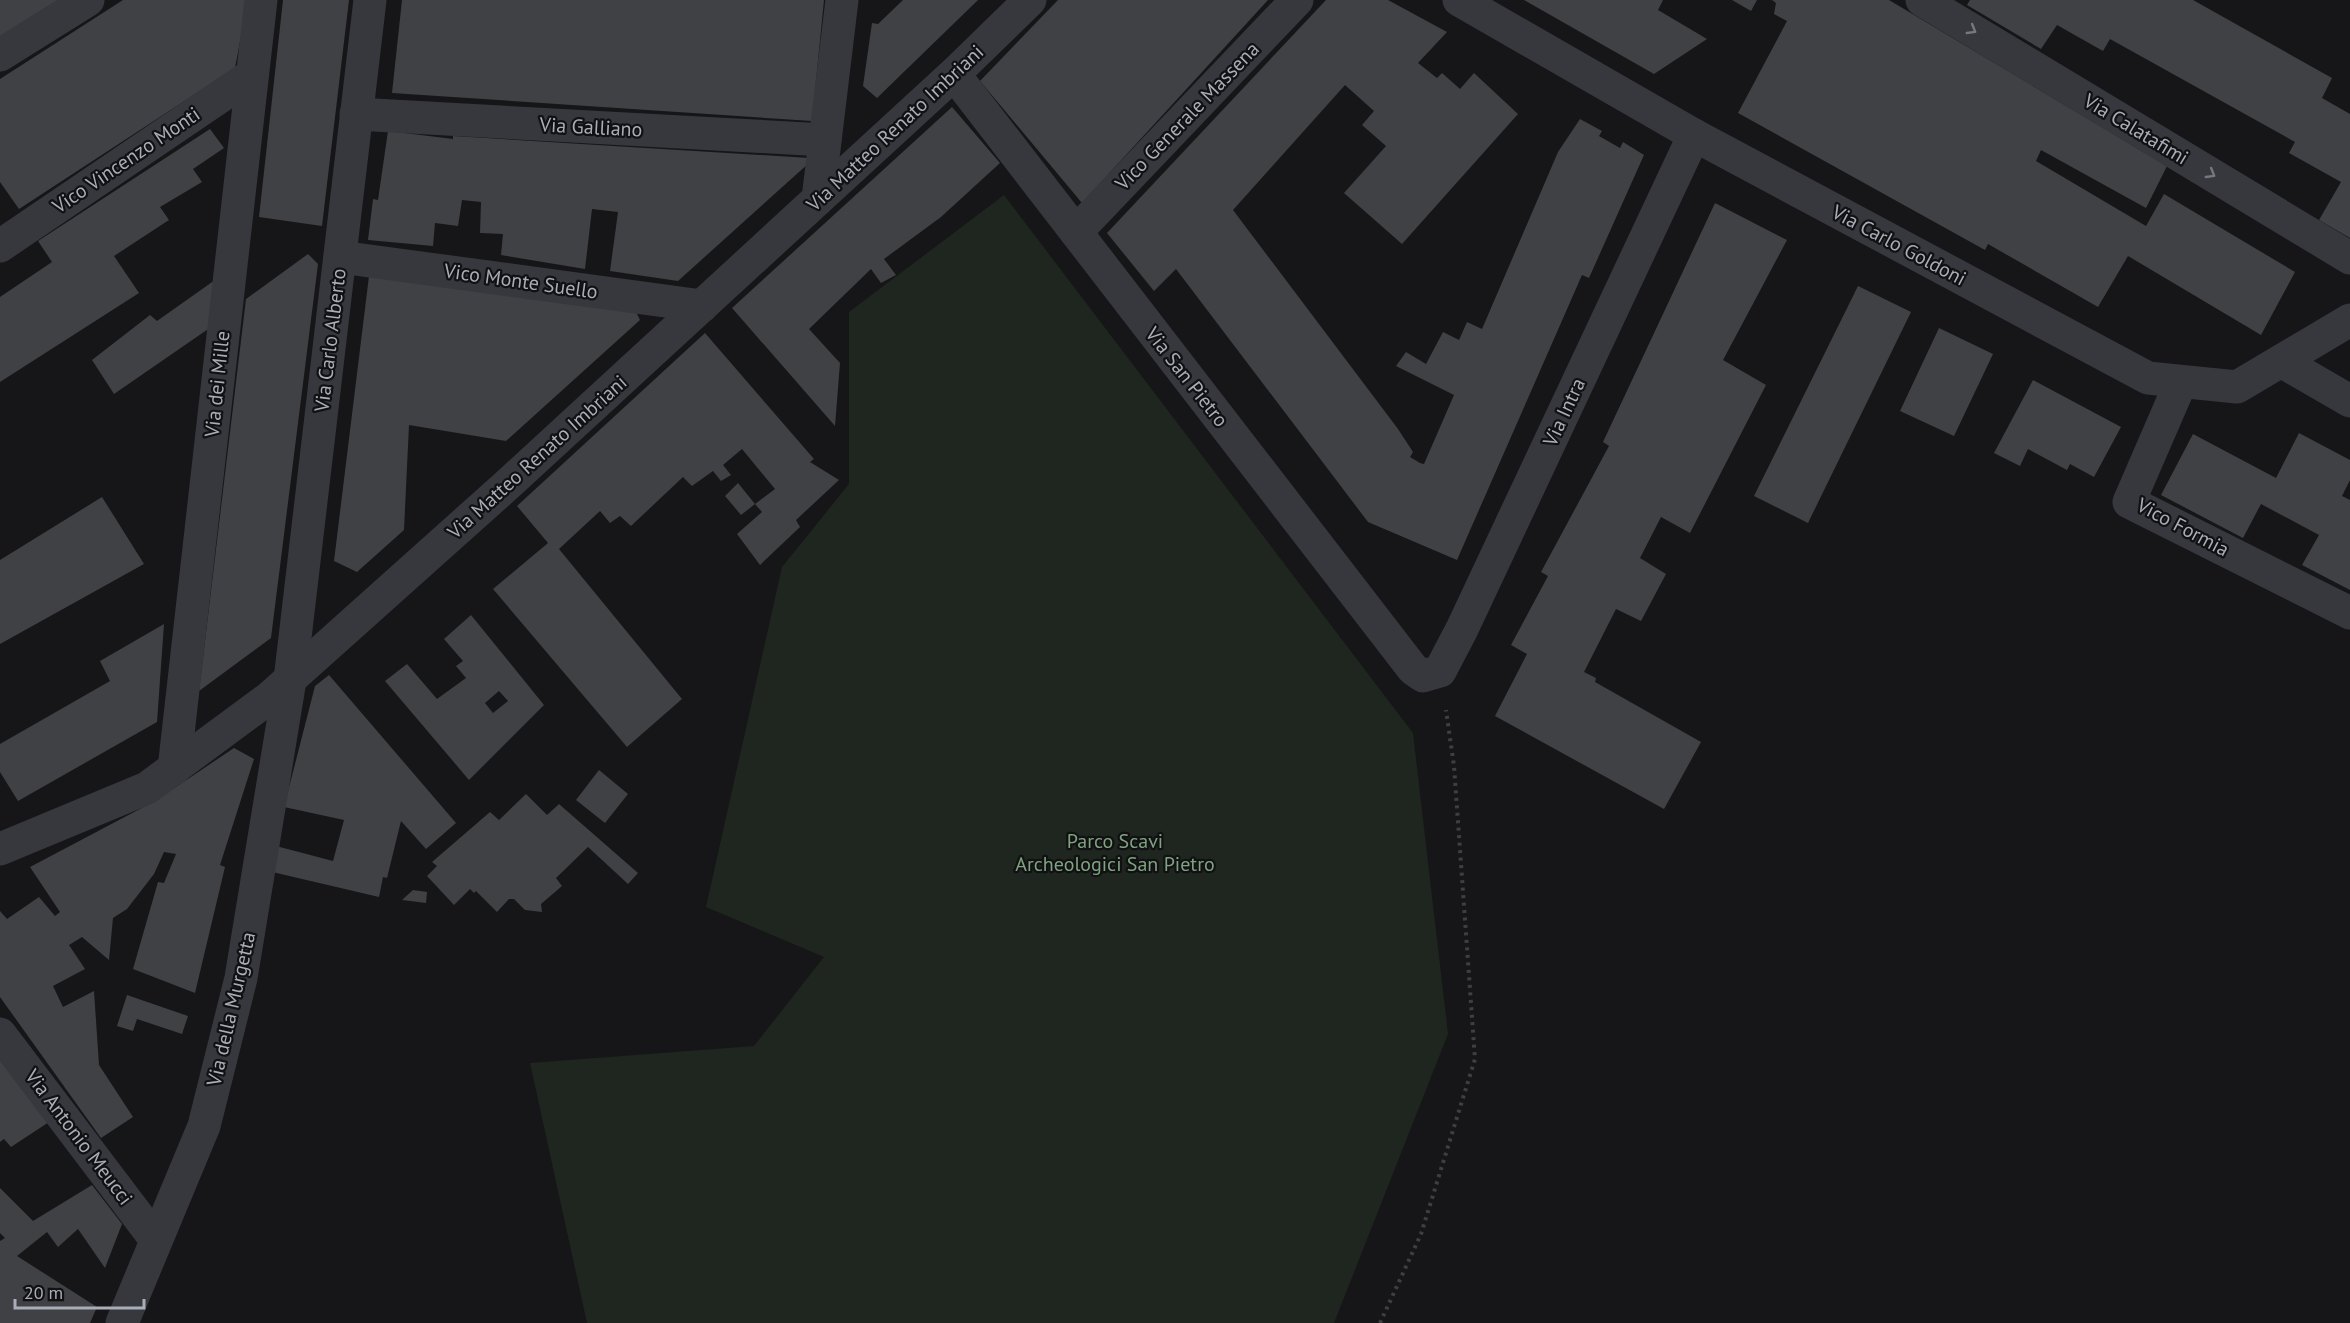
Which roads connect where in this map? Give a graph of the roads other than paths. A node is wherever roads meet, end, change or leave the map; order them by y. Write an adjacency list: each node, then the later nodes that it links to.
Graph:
1 (88, 0): 9 (street)
2 (261, 0): 11 (street, Via dei Mille)
3 (370, 0): 12 (street, Via Carlo Alberto)
4 (842, 0): 14 (street)
5 (1030, 0): 10 (street, Via Matteo Renato Imbriani)
6 (1297, 0): 17 (street, Vico Generale Massena)
7 (1459, 0): 13 (street, Via Carlo Goldoni)
8 (1922, 0): 19 (street, Via Calatafimi, one-way to 19)
9 (0, 56)
10 (954, 74): 15 (street, Via Matteo Renato Imbriani); 17 (street, Via San Pietro)
11 (252, 75): 16 (street, Vico Vincenzo Monti); 28 (street, Via dei Mille)
12 (356, 114): 14 (street, Via Galliano); 18 (street, Via Carlo Alberto)
13 (1694, 135): 23 (street, Via Carlo Goldoni); 26 (street, Via Intra)
14 (825, 140): 15 (street)
15 (818, 199): 20 (street, Via Matteo Renato Imbriani)
16 (5, 232)
17 (1076, 232): 26 (street, Via San Pietro)
18 (340, 257): 20 (street, Vico Monte Suello); 27 (street, Via Carlo Alberto)
19 (2350, 258)
20 (702, 306): 27 (street, Via Matteo Renato Imbriani)
21 (2350, 320): 22 (street, Via Carlo Goldoni)
22 (2281, 361): 23 (street, Via Carlo Goldoni); 24 (street)
23 (2181, 382): 25 (street, Vico Formia)
24 (2350, 401)
25 (2350, 613)
26 (1431, 674)
27 (290, 680): 28 (street, Via Matteo Renato Imbriani); 31 (street, Via della Murgetta)
28 (174, 769): 29 (street, Via Matteo Renato Imbriani)
29 (2, 843)
30 (0, 1034): 31 (street, Via Antonio Meucci)
31 (156, 1240): 32 (street, Via della Murgetta)
32 (122, 1323)

